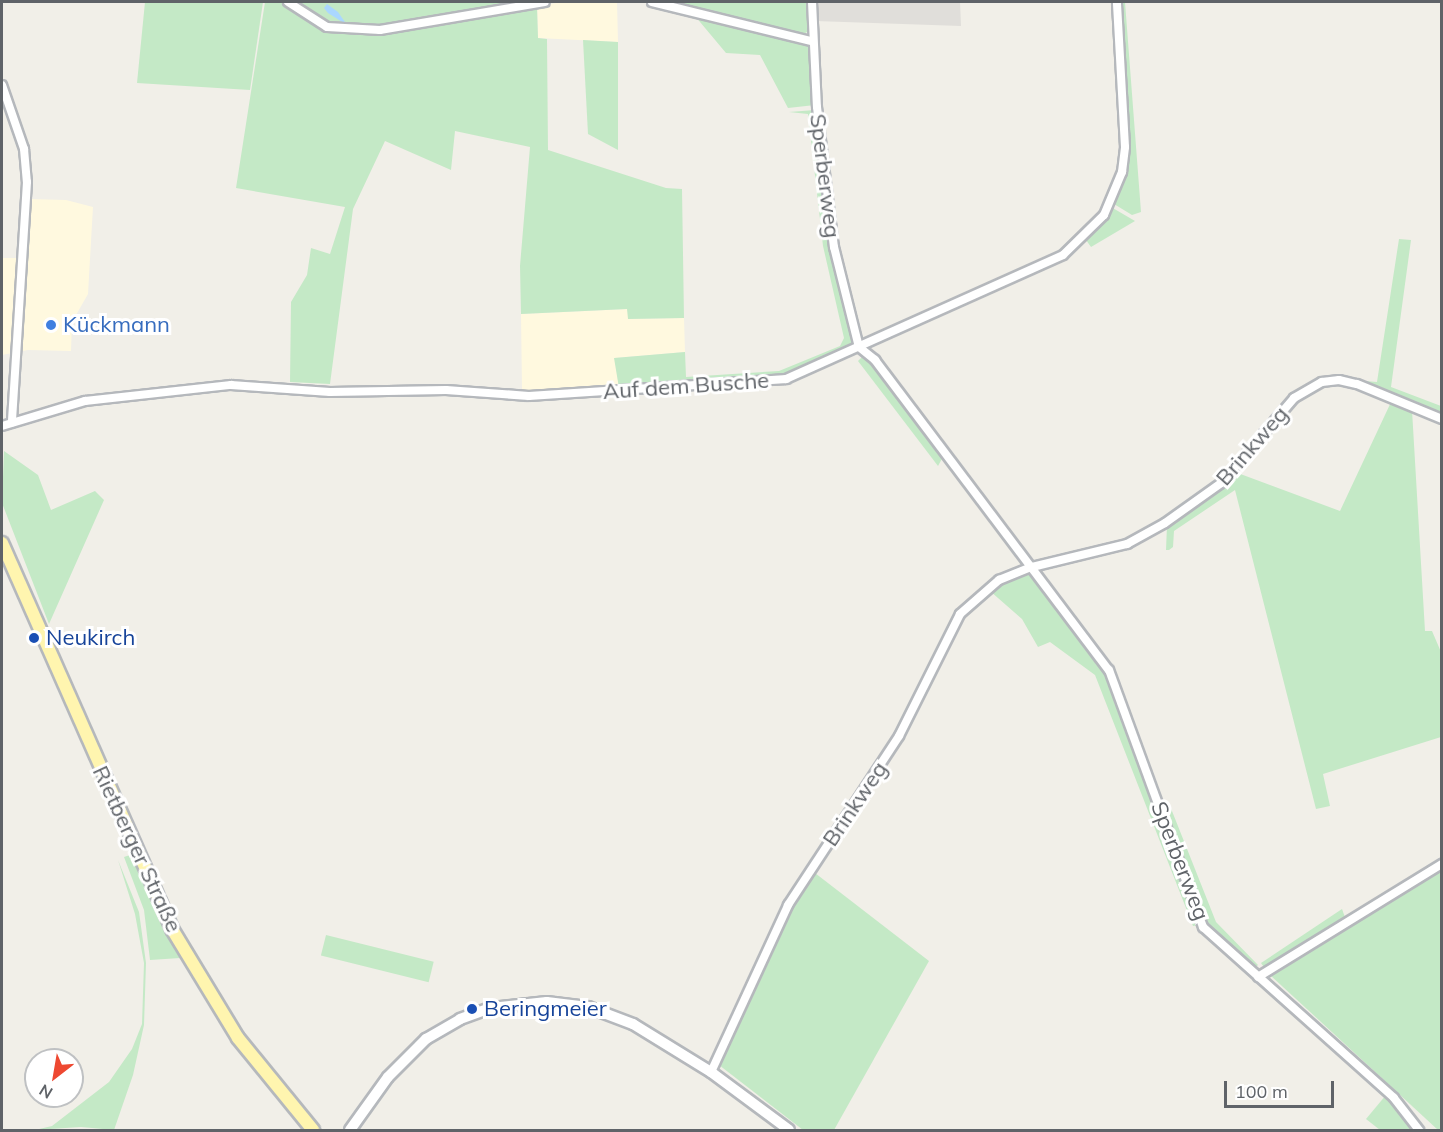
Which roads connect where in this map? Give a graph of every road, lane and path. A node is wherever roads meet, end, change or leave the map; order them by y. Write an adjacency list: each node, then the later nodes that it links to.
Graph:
1 (288, 2): 2 (street)
2 (545, 2)
3 (652, 2): 6 (street)
4 (812, 2): 6 (street, Sperberweg)
5 (1117, 2): 8 (street, Auf dem Busche)
6 (811, 40): 9 (street, Sperberweg)
7 (2, 85): 12 (street)
8 (874, 341): 9 (street, Auf dem Busche); 10 (street)
9 (859, 347): 10 (street); 12 (street, Auf dem Busche)
10 (875, 360): 15 (street)
11 (1442, 419): 15 (street, Brinkweg)
12 (12, 423): 13 (street, Auf dem Busche)
13 (2, 426)
14 (2, 543): 19 (main road, Rietberger Straße)
15 (1032, 567): 17 (street, Sperberweg); 18 (street, Brinkweg)
16 (1442, 864): 17 (street)
17 (1258, 977): 22 (street, Sperberweg)
18 (711, 1072): 20 (street); 21 (street)
19 (313, 1131)
20 (350, 1131)
21 (789, 1131)
22 (1419, 1131)

